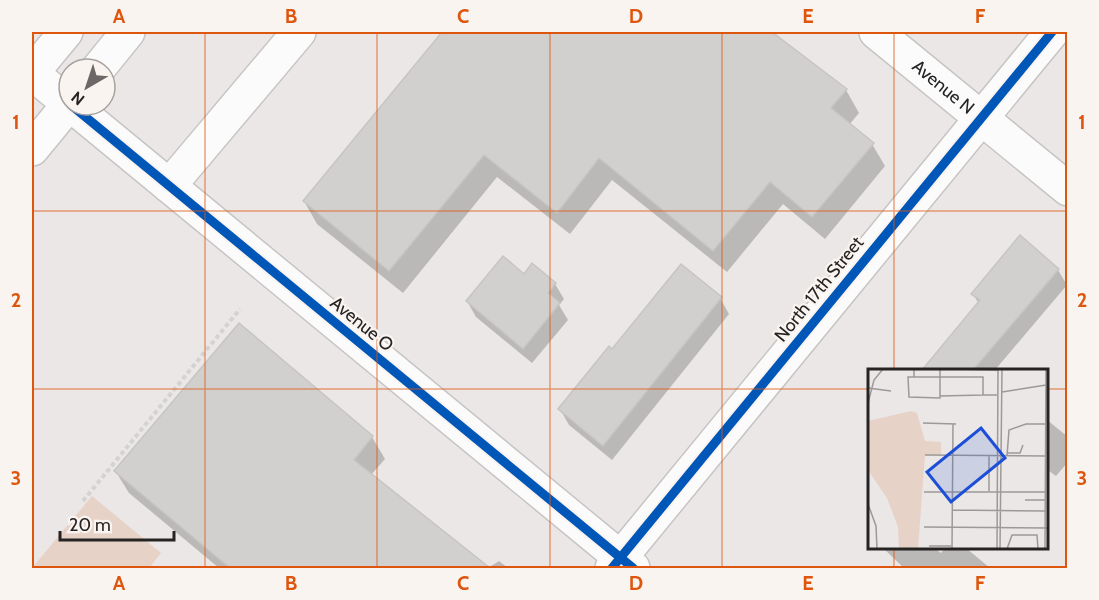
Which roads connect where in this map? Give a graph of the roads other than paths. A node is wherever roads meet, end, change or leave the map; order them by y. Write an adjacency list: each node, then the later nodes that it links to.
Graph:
1 (66, 32): 7 (street)
2 (128, 32): 6 (street)
3 (299, 32): 13 (street)
4 (876, 32): 11 (street, Avenue N)
5 (1052, 32): 11 (street, North 17th Street)
6 (108, 57)
7 (32, 73): 8 (street, Avenue O)
8 (57, 93)
9 (59, 117): 12 (street)
10 (86, 117): 13 (street, Avenue O)
11 (981, 117): 14 (street, Avenue N); 15 (street, North 17th Street)
12 (32, 149)
13 (169, 186): 15 (street, Avenue O)
14 (1068, 189)
15 (622, 565)

